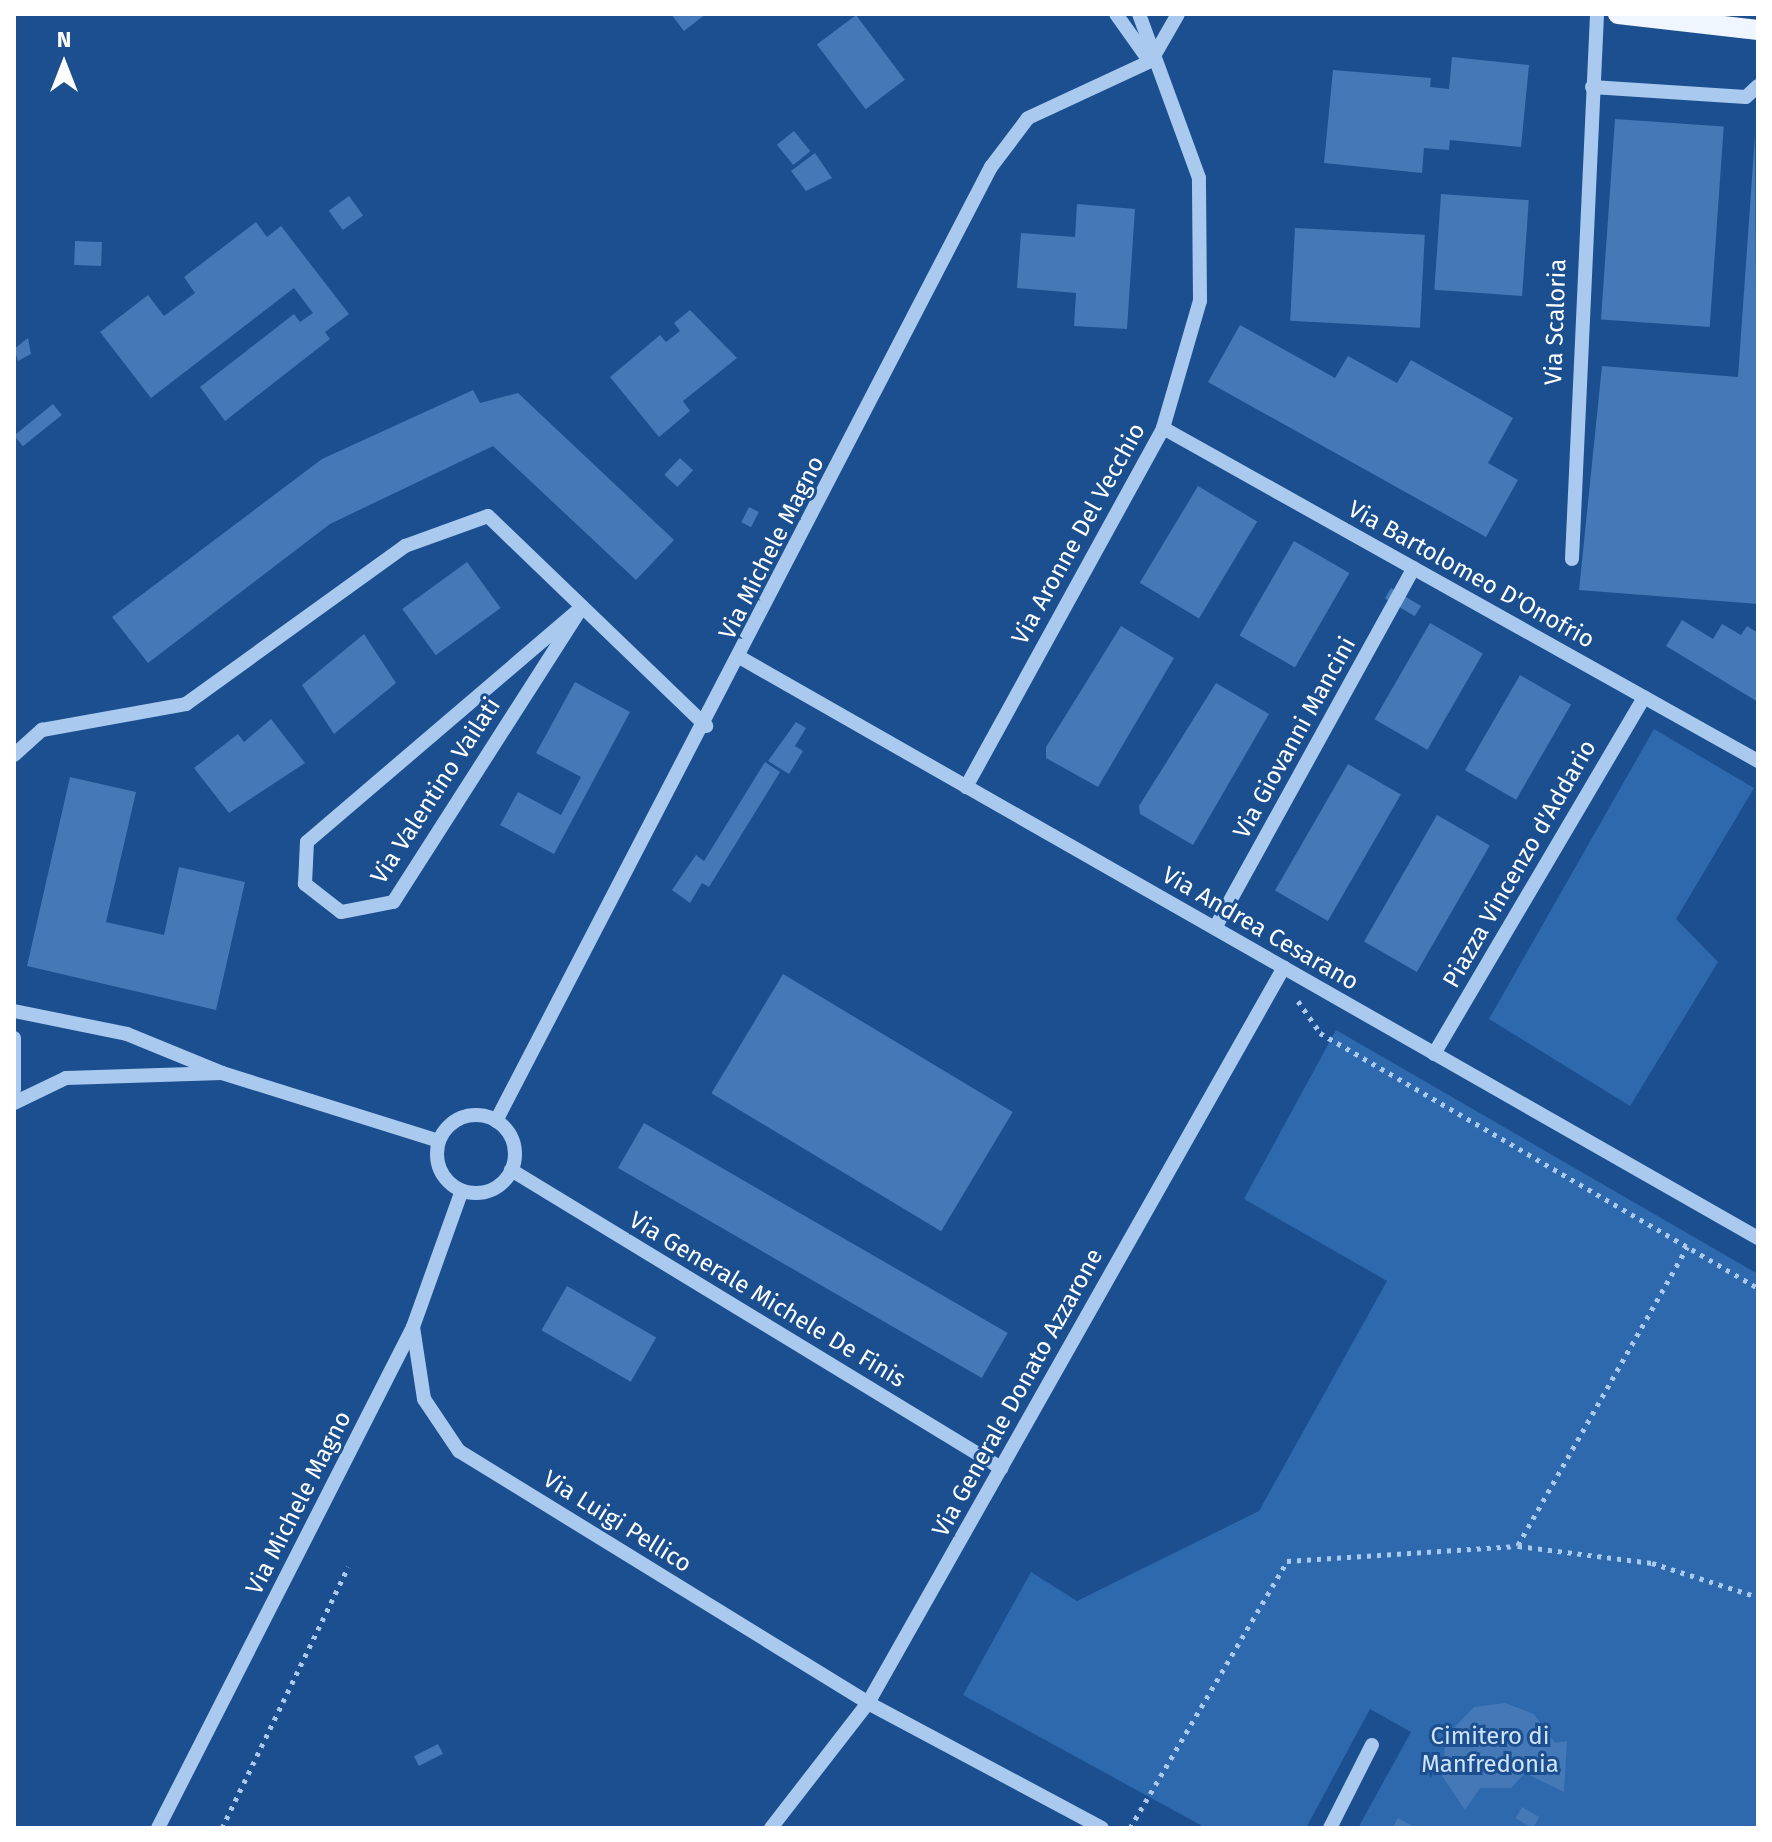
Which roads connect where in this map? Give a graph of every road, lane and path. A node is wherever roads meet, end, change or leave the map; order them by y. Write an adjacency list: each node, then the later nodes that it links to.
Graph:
1 (1116, 14): 7 (street)
2 (1139, 14): 7 (street, Via Aronne Del Vecchio)
3 (1178, 14): 7 (street)
4 (1597, 14): 9 (street, Via Scaloria)
5 (1618, 14): 6 (main road)
6 (1758, 30)
7 (1151, 61): 10 (street, Via Aronne Del Vecchio); 14 (street, Via Michele Magno)
8 (1758, 86): 9 (street)
9 (1592, 87): 11 (street, Via Scaloria)
10 (1163, 428): 12 (street, Via Bartolomeo D'Onofrio); 19 (street, Via Aronne Del Vecchio)
11 (1572, 559)
12 (1414, 568): 15 (street, Via Bartolomeo D'Onofrio); 20 (street, Via Giovanni Mancini)
13 (582, 607): 13 (street, Via Valentino Vailati); 16 (street); 17 (street)
14 (741, 658): 16 (street, Via Michele Magno); 19 (street, Via Andrea Cesarano)
15 (1644, 697): 18 (street, Via Bartolomeo D'Onofrio); 25 (street, Piazza Vincenzo d'Addario)
16 (706, 726): 29 (street, Via Michele Magno)
17 (14, 755)
18 (1758, 761)
19 (966, 787): 20 (street, Via Andrea Cesarano)
20 (1215, 928): 21 (street, Via Andrea Cesarano)
21 (1284, 967): 22 (street, Via Andrea Cesarano); 37 (street, Via Generale Donato Azzarone)
22 (1301, 977): 25 (street, Via Andrea Cesarano); 34 (path)
23 (14, 1011): 26 (street)
24 (14, 1038): 27 (street)
25 (1434, 1054): 33 (street, Via Andrea Cesarano)
26 (222, 1073): 28 (street); 30 (street)
27 (14, 1090)
28 (14, 1103)
29 (496, 1121): 30 (street); 31 (street)
30 (439, 1141): 32 (street)
31 (511, 1170): 32 (street); 37 (street, Via Generale Michele De Finis)
32 (462, 1190): 36 (street, Via Michele Magno)
33 (1758, 1238)
34 (1687, 1247): 35 (path); 38 (path)
35 (1758, 1288)
36 (413, 1327): 41 (street, Via Luigi Pellico); 43 (street, Via Michele Magno)
37 (1001, 1468): 41 (street, Via Generale Donato Azzarone)
38 (1518, 1546): 40 (path); 47 (path)
39 (348, 1567): 44 (path)
40 (1758, 1597)
41 (868, 1703): 45 (street, Via Generale Donato Azzarone); 46 (street, Via Luigi Pellico)
42 (1372, 1745): 48 (street)
43 (158, 1828)
44 (222, 1828)
45 (771, 1828)
46 (1102, 1828)
47 (1130, 1828)
48 (1330, 1828)

